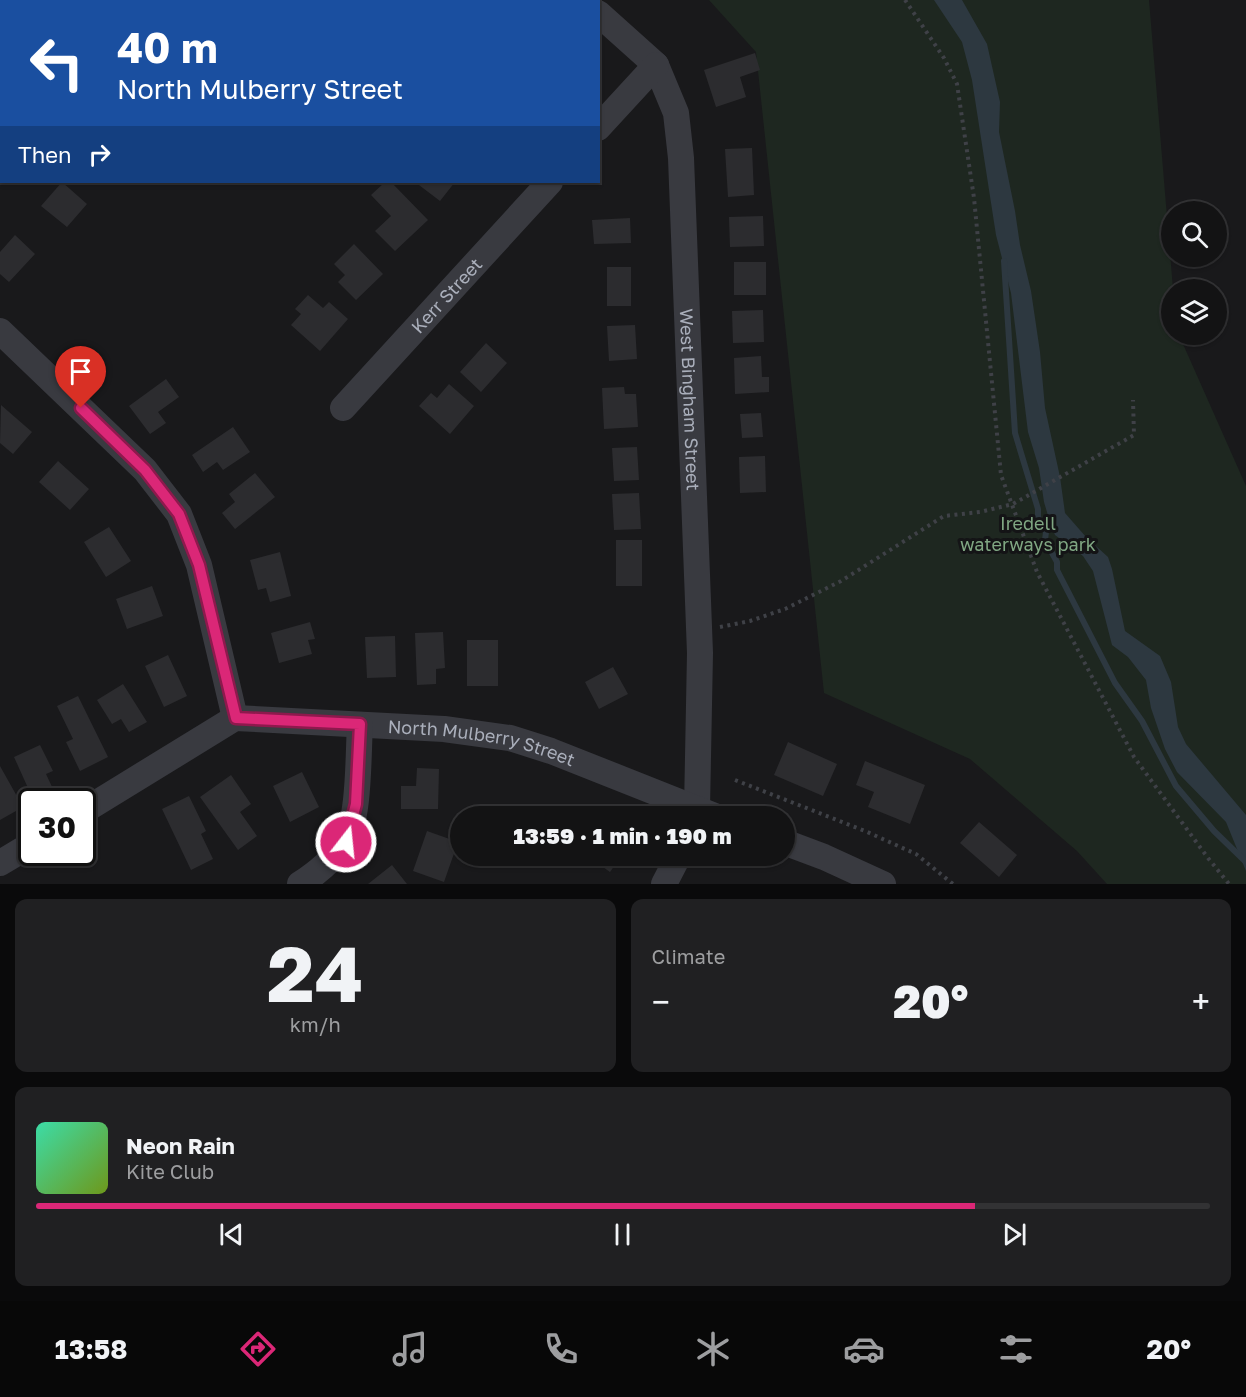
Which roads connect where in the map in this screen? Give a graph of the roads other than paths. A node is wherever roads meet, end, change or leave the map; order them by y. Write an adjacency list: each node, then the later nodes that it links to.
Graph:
1 (600, 15): 2 (street, West Bingham Street)
2 (656, 64): 3 (street); 11 (street, West Bingham Street)
3 (600, 126)
4 (549, 183): 6 (street, Kerr Street)
5 (0, 331): 7 (street)
6 (343, 408)
7 (236, 718): 8 (street, North Mulberry Street); 9 (street)
8 (360, 724): 10 (street, North Mulberry Street); 16 (street)
9 (96, 803)
10 (683, 806)
11 (702, 806)
12 (795, 846): 18 (street)
13 (18, 852): 14 (street)
14 (0, 863)
15 (673, 866): 17 (street)
16 (300, 884)
17 (664, 884)
18 (883, 884)

